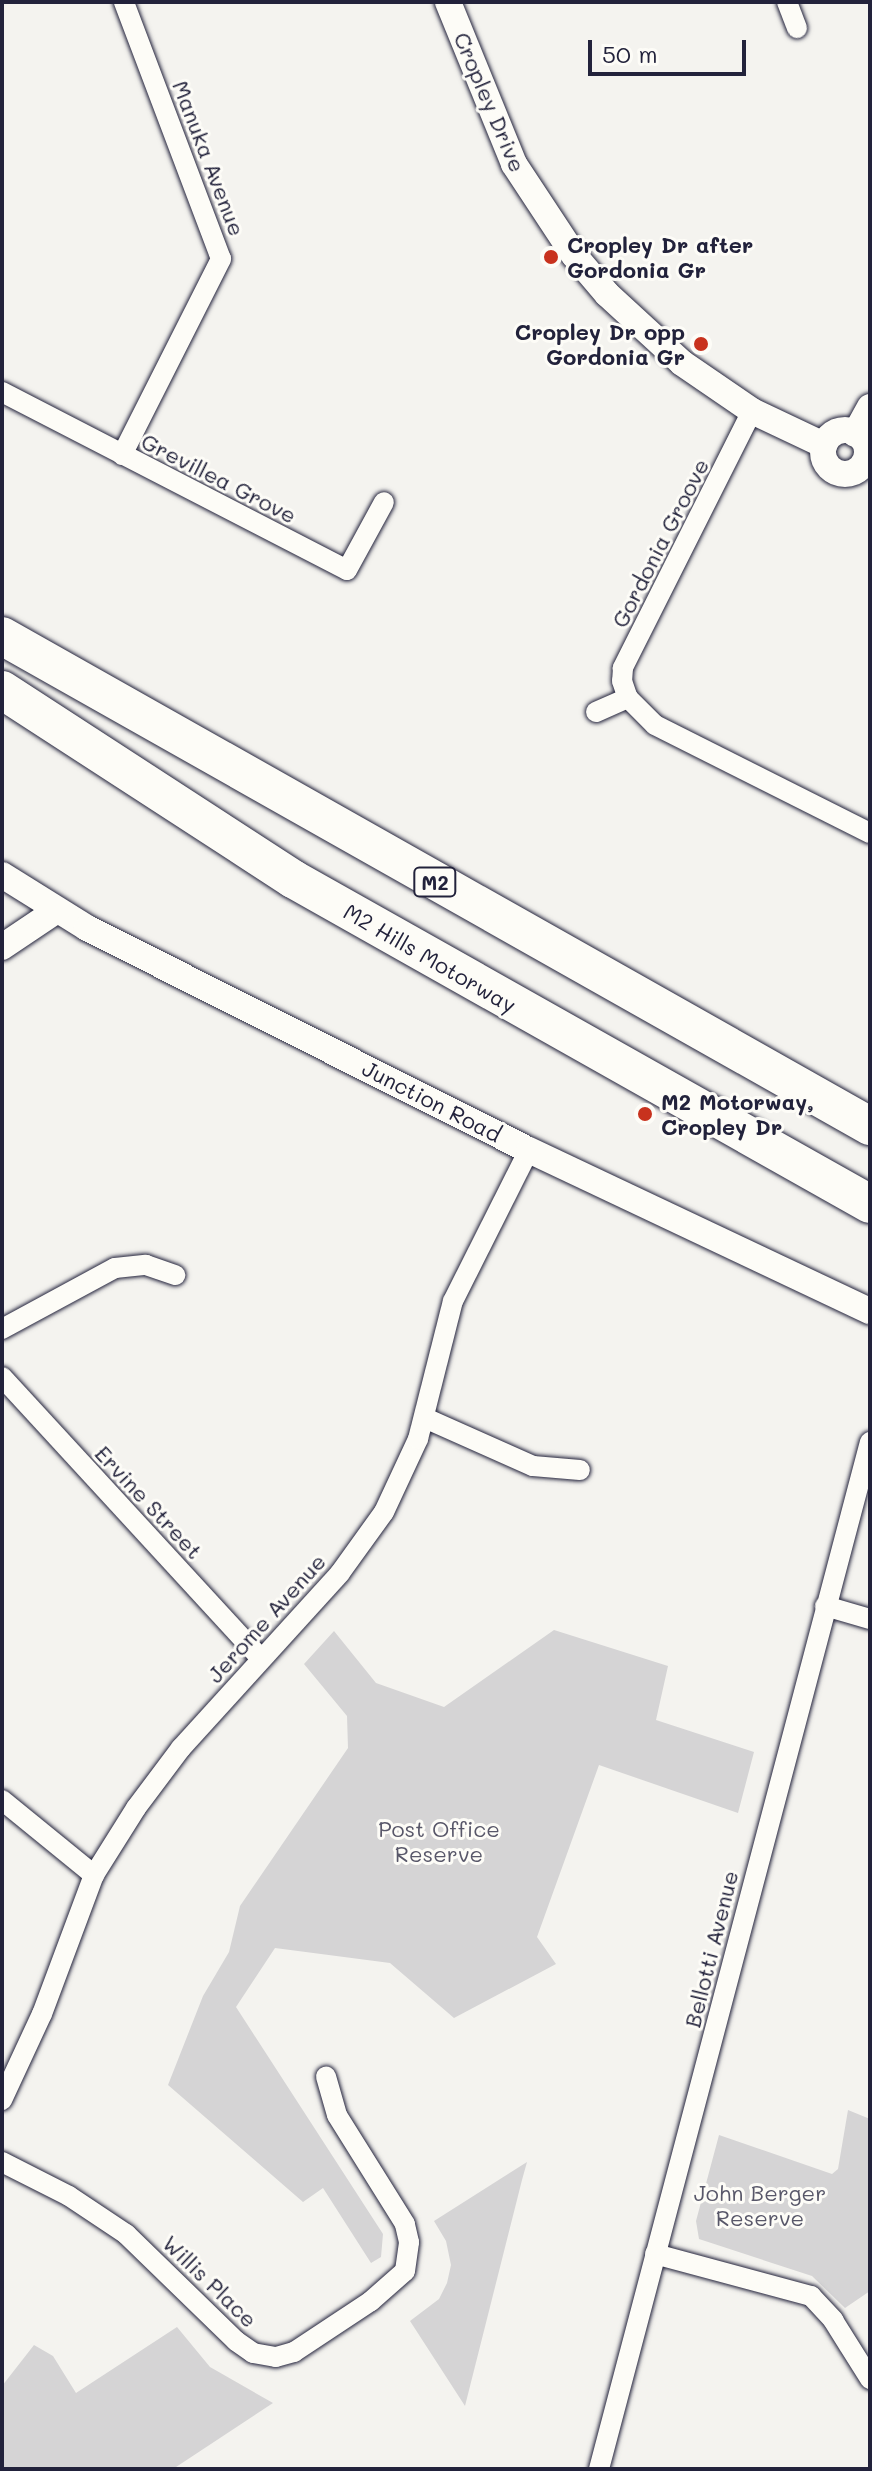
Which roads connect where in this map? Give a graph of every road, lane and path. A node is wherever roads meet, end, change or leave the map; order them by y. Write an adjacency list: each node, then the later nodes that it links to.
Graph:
1 (124, 2): 10 (street, Manuka Avenue)
2 (448, 2): 7 (street, Cropley Drive)
3 (787, 2): 4 (street)
4 (797, 28)
5 (2, 392): 10 (street, Grevillea Grove)
6 (870, 407): 8 (street)
7 (752, 411): 9 (street, Cropley Drive); 15 (street, Gordonia Groove)
8 (855, 434): 9 (street); 11 (street)
9 (824, 445): 11 (street)
10 (122, 455): 12 (street, Grevillea Grove)
11 (867, 464)
12 (384, 502)
13 (2, 636): 21 (highway, M2)
14 (2, 690): 23 (highway, M2 Hills Motorway)
15 (628, 698): 16 (street); 17 (street)
16 (596, 712)
17 (870, 833)
18 (2, 875): 19 (street, Junction Road)
19 (57, 910): 20 (street); 22 (street, Junction Road)
20 (2, 947)
21 (870, 1126)
22 (529, 1150): 25 (street, Junction Road); 28 (street, Jerome Avenue)
23 (870, 1204)
24 (175, 1275): 26 (street)
25 (870, 1311)
26 (2, 1329)
27 (2, 1377): 33 (street, Ervine Street)
28 (425, 1418): 30 (street); 33 (street, Jerome Avenue)
29 (870, 1442): 31 (street, Bellotti Avenue)
30 (580, 1470)
31 (825, 1606): 32 (street); 39 (street, Bellotti Avenue)
32 (870, 1619)
33 (261, 1659): 35 (street, Jerome Avenue)
34 (2, 1800): 35 (street)
35 (94, 1875): 37 (street, Jerome Avenue)
36 (326, 2077): 38 (street, Willis Place)
37 (2, 2100)
38 (2, 2162)
39 (655, 2254): 40 (street); 41 (street, Bellotti Avenue)
40 (870, 2379)
41 (599, 2469)

